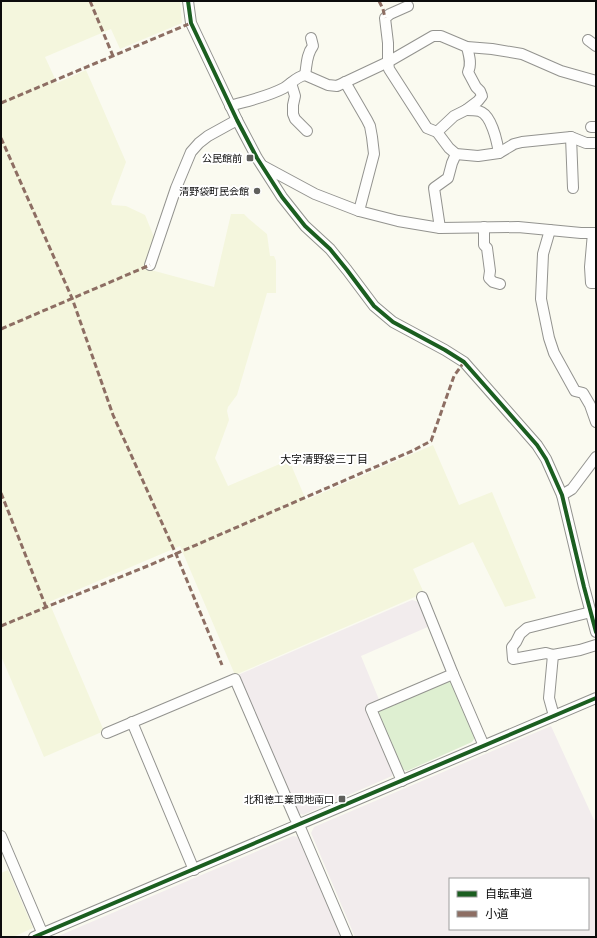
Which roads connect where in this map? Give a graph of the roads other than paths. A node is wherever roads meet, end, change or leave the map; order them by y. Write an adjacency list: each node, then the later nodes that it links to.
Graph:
1 (188, 1): 10 (street)
2 (408, 6): 5 (street)
3 (311, 38): 6 (street)
4 (467, 47): 5 (street); 7 (street); 11 (street)
5 (388, 62): 8 (street); 14 (street)
6 (305, 75): 8 (street); 9 (street)
7 (596, 81)
8 (345, 82): 21 (street)
9 (291, 83): 10 (street); 13 (street)
10 (230, 106): 12 (street)
11 (466, 110): 14 (street); 17 (street)
12 (237, 120): 19 (street); 26 (street)
13 (307, 131)
14 (437, 132): 18 (street)
15 (571, 137): 16 (street); 17 (street); 20 (street)
16 (596, 144)
17 (499, 152): 18 (street)
18 (456, 154): 23 (street)
19 (262, 165): 21 (street); 31 (street)
20 (573, 188)
21 (359, 211): 23 (street)
22 (484, 227): 23 (street); 24 (street); 28 (street)
23 (440, 228)
24 (550, 230): 25 (street); 29 (street)
25 (595, 233): 27 (street)
26 (150, 265)
27 (596, 283)
28 (500, 284)
29 (596, 422)
30 (596, 457): 31 (street)
31 (562, 495): 33 (street)
32 (422, 598): 37 (street)
33 (591, 612): 34 (street); 36 (street)
34 (596, 632)
35 (596, 645): 36 (street)
36 (552, 655): 39 (street)
37 (453, 674): 42 (street); 43 (street)
38 (596, 698): 39 (street)
39 (554, 716): 42 (street)
40 (132, 722): 41 (street); 44 (street); 46 (street)
41 (107, 733)
42 (484, 746): 43 (street)
43 (402, 781): 44 (street)
44 (300, 825): 46 (street); 48 (street)
45 (1, 836): 47 (street)
46 (194, 870): 47 (street)
47 (41, 936)
48 (347, 937)

